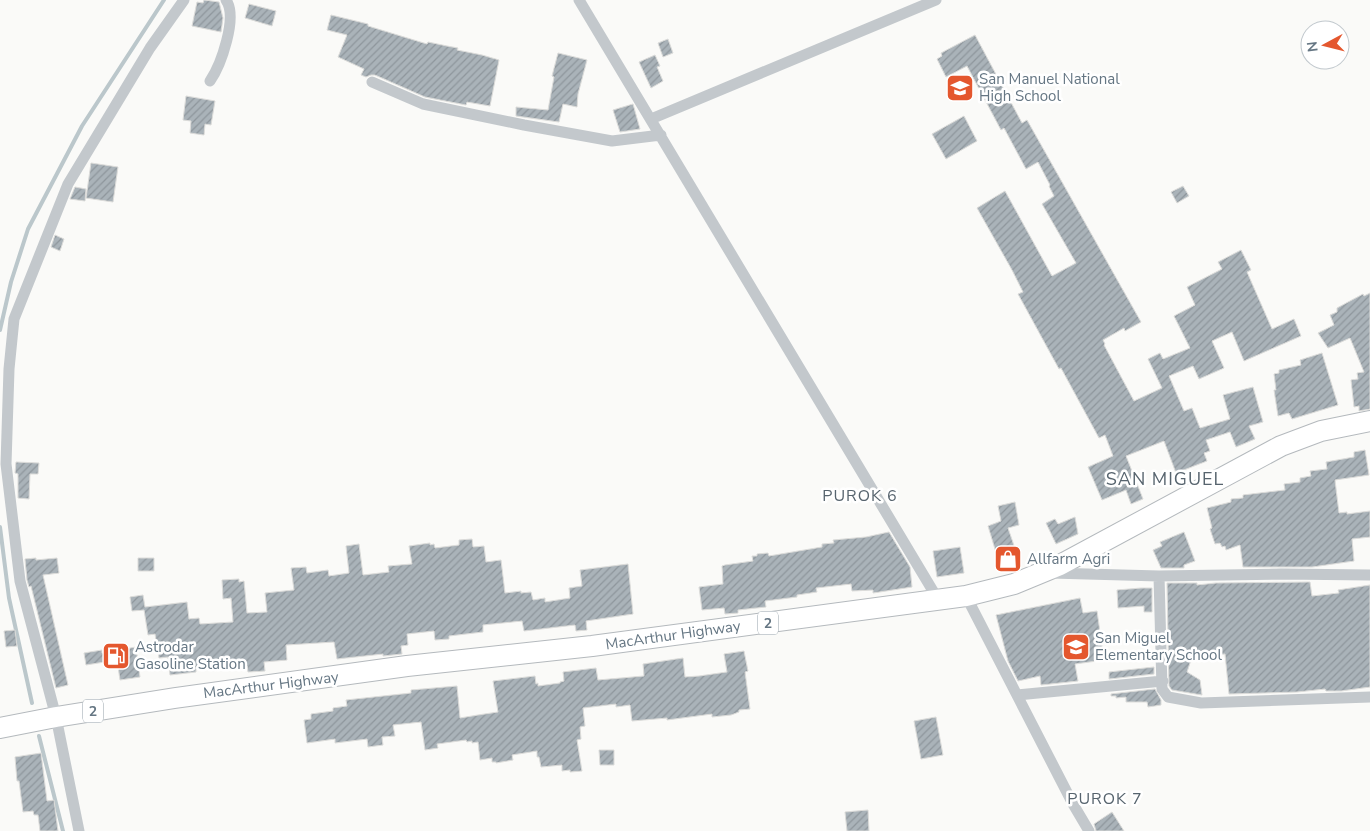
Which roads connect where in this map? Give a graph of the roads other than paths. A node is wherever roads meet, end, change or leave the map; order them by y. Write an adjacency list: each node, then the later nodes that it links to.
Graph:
1 (184, 0): 18 (street)
2 (226, 0): 5 (street)
3 (579, 0): 7 (street)
4 (936, 0): 7 (street)
5 (210, 81)
6 (372, 82): 8 (street)
7 (651, 119): 8 (street)
8 (661, 135): 14 (street)
9 (1370, 421): 10 (highway, MacArthur Highway / 2)
10 (1044, 572): 12 (street); 13 (highway, MacArthur Highway / 2)
11 (1370, 575): 12 (street)
12 (1158, 576): 15 (street)
13 (966, 596): 14 (highway, MacArthur Highway / 2); 16 (street)
14 (939, 601): 18 (highway, MacArthur Highway / 2)
15 (1163, 682): 16 (street); 17 (street)
16 (1016, 695): 21 (street)
17 (1370, 697)
18 (56, 717): 19 (highway, MacArthur Highway / 2); 20 (street)
19 (0, 728)
20 (79, 831)
21 (1089, 831)

